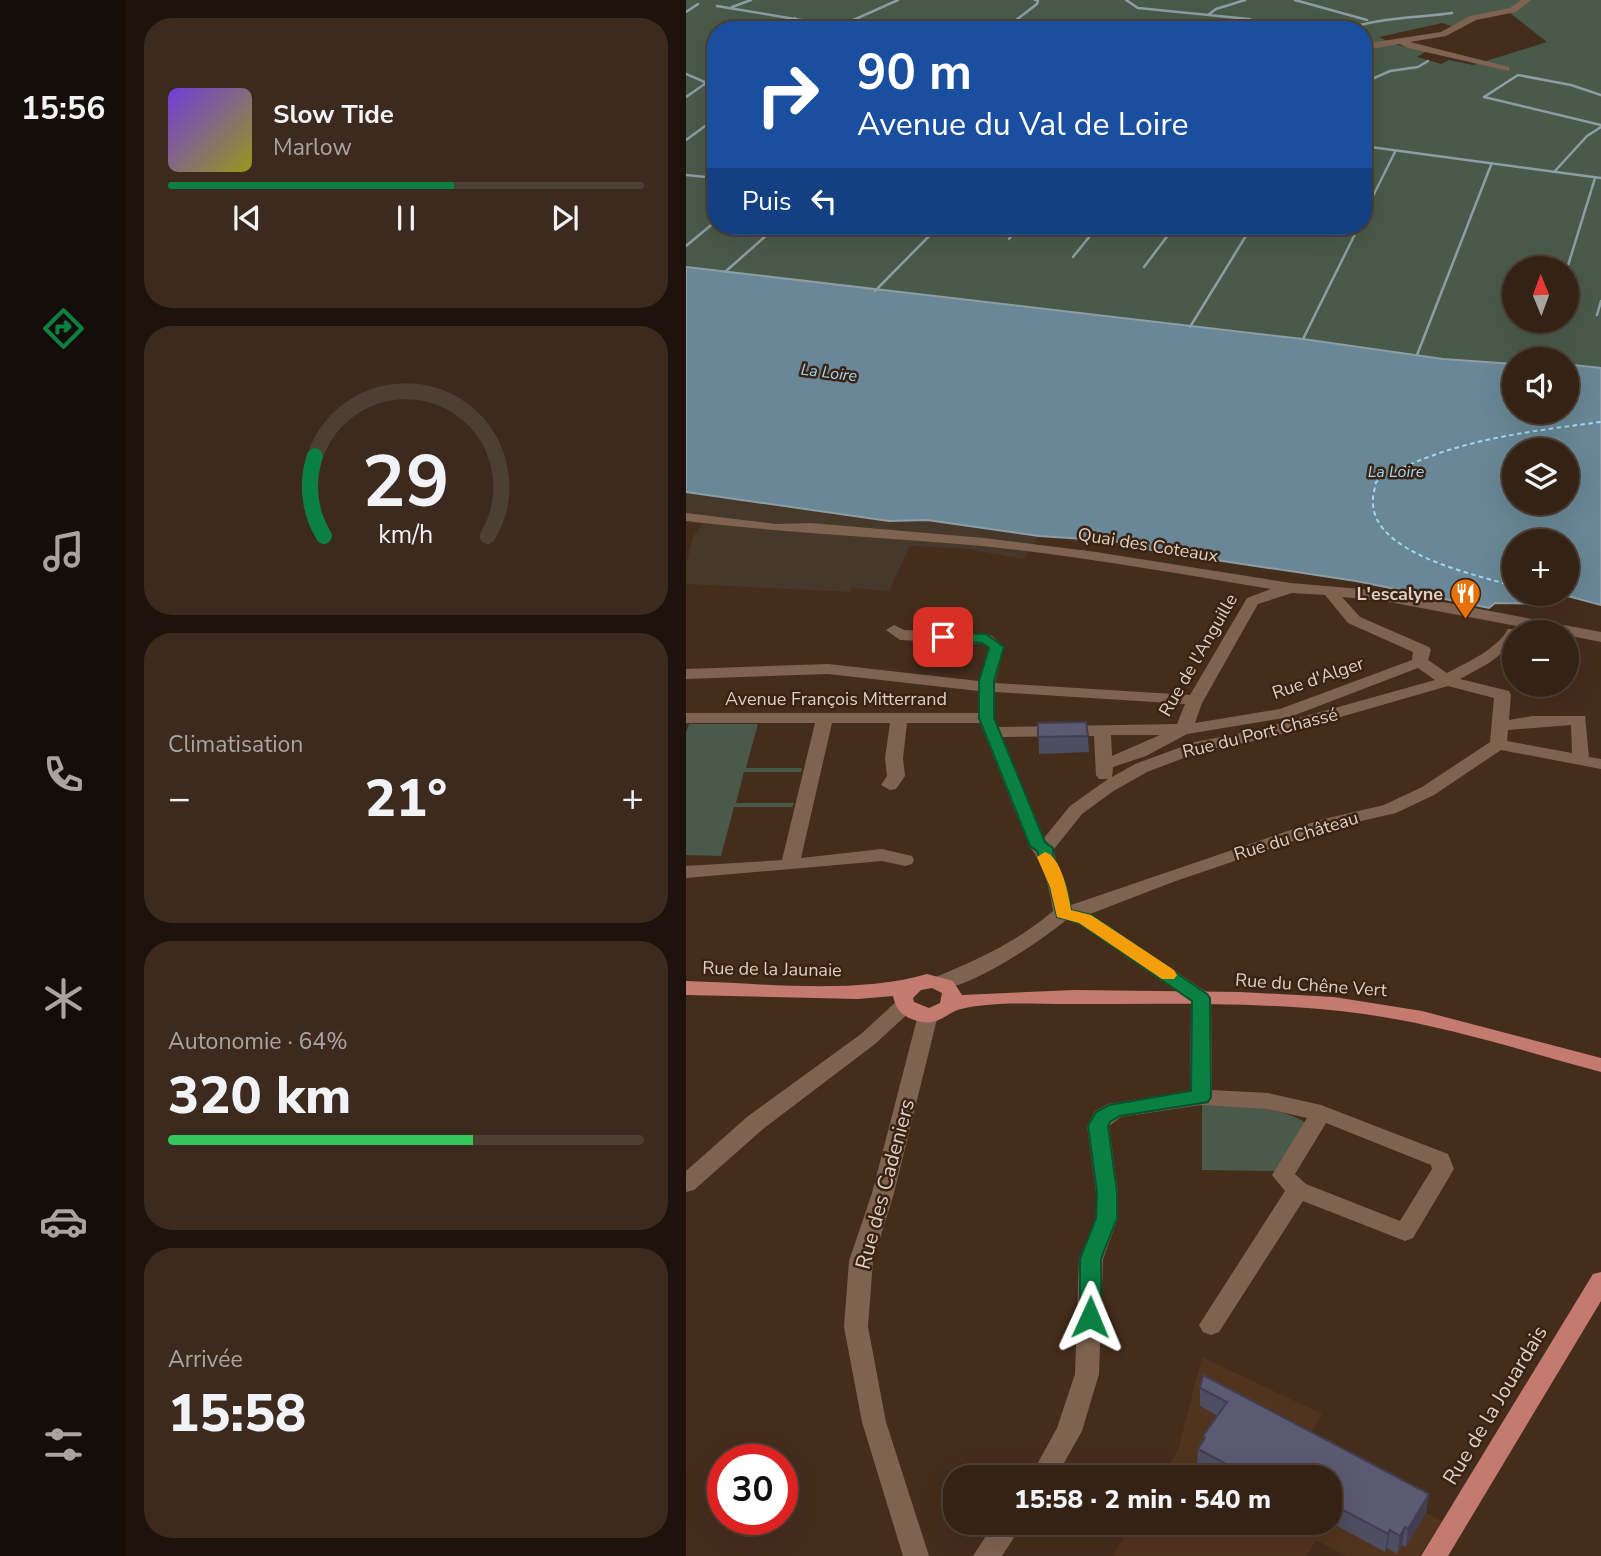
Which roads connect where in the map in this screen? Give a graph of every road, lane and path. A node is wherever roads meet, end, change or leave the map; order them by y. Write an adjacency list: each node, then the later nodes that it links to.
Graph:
1 (1527, 0): 2 (street)
2 (1399, 40): 3 (street); 4 (street)
3 (1372, 45)
4 (1506, 69)
5 (686, 517): 6 (street, Quai des Coteaux)
6 (1291, 588): 7 (street, Quai des Coteaux); 17 (street, Rue de l'Anguille)
7 (1329, 591): 8 (street, Quai des Coteaux); 13 (street)
8 (1502, 626)
9 (894, 630): 16 (street)
10 (1579, 635): 11 (street, Quai des Coteaux)
11 (1601, 637)
12 (1502, 646): 15 (street, Rue du Port Chassé)
13 (1420, 658): 15 (street); 22 (street, Rue d'Alger)
14 (686, 674): 16 (street)
15 (1448, 681): 24 (street); 29 (street, Rue du Port Chassé)
16 (987, 687): 17 (street); 21 (street)
17 (1196, 700): 22 (street, Rue de l'Anguille)
18 (825, 717): 19 (street, Avenue François Mitterrand); 20 (street, Avenue François Mitterrand); 32 (street)
19 (686, 718)
20 (899, 719): 21 (street, Avenue François Mitterrand); 28 (street)
21 (990, 725): 23 (street, Avenue François Mitterrand); 30 (street)
22 (1184, 729): 23 (street, Avenue François Mitterrand); 26 (street, Rue de l'Anguille)
23 (1102, 730): 26 (street)
24 (1500, 735): 25 (street); 25 (street); 34 (street, Rue du Château)
25 (1581, 762): 27 (street)
26 (1104, 764): 29 (street)
27 (1601, 764)
28 (890, 785)
29 (1107, 788): 30 (street, Rue du Port Chassé)
30 (1045, 848): 34 (street)
31 (905, 860): 32 (street)
32 (790, 866): 33 (street)
33 (686, 872)
34 (1063, 913): 36 (street, Rue du Château); 37 (street)
35 (686, 989): 38 (main road, Rue de la Jaunaie)
36 (949, 992): 37 (main road, Rue du Chêne Vert); 38 (main road); 38 (main road, Rue du Chêne Vert)
37 (1201, 998): 39 (main road, Rue du Chêne Vert); 40 (street)
38 (912, 1005): 42 (street); 48 (street, Rue des Cadeniers)
39 (1601, 1065)
40 (1201, 1097): 41 (street); 46 (street)
41 (1321, 1113): 43 (street); 43 (street)
42 (686, 1184)
43 (1298, 1190): 45 (street)
44 (1601, 1281): 50 (main road, Rue de la Jouardais)
45 (1211, 1325)
46 (1050, 1465)
47 (1002, 1535): 49 (street)
48 (916, 1556)
49 (986, 1556)
50 (1434, 1556)

